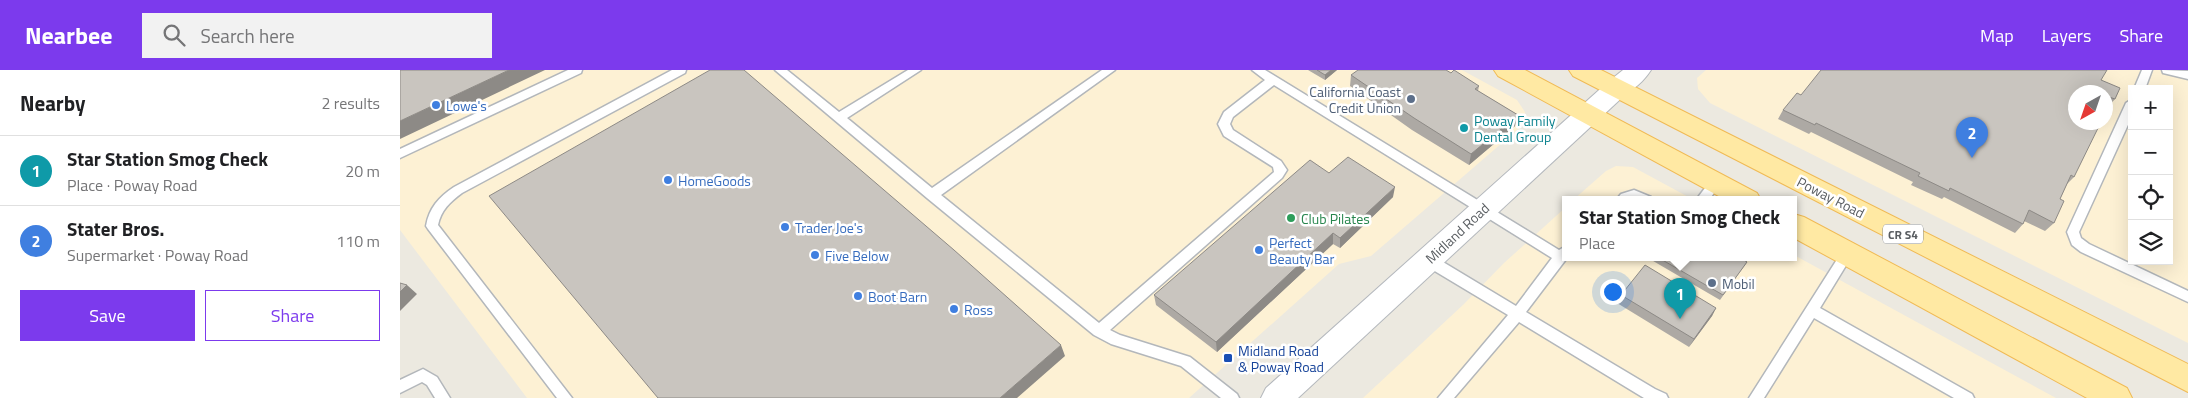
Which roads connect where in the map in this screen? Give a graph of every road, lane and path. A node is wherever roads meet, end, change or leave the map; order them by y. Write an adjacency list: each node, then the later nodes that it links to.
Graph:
1 (577, 70): 19 (lane)
2 (681, 70): 40 (lane)
3 (780, 70): 18 (lane)
4 (916, 70): 18 (lane)
5 (1110, 70): 21 (lane)
6 (1256, 70): 13 (lane)
7 (1506, 70): 17 (main road)
8 (1581, 70): 15 (main road, Poway Road / CR S4)
9 (1639, 70): 15 (main road, Midland Road)
10 (2147, 70): 14 (lane)
11 (2167, 70): 12 (lane)
12 (2188, 75)
13 (1273, 80): 25 (lane); 34 (lane)
14 (2141, 85)
15 (1617, 88): 17 (main road, Midland Road); 35 (main road, Poway Road / CR S4)
16 (2128, 112): 31 (lane)
17 (1587, 114): 20 (main road); 25 (main road, Midland Road)
18 (839, 118): 21 (lane)
19 (400, 154)
20 (1709, 191): 24 (main road)
21 (932, 195): 34 (lane)
22 (1626, 196): 23 (lane)
23 (1639, 196)
24 (1731, 196)
25 (1483, 210): 27 (lane); 30 (main road, Midland Road)
26 (1797, 227): 28 (main road)
27 (1562, 253)
28 (1847, 254): 32 (lane); 38 (main road)
29 (1562, 255): 33 (lane)
30 (1428, 260): 33 (lane); 42 (main road, Midland Road)
31 (2188, 297)
32 (1811, 310): 44 (lane); 45 (lane)
33 (1518, 313): 37 (lane); 43 (lane)
34 (1099, 330): 41 (lane)
35 (2188, 379)
36 (400, 387): 39 (lane)
37 (1652, 397)
38 (2116, 397)
39 (443, 398)
40 (565, 398)
41 (1232, 398)
42 (1277, 398)
43 (1446, 398)
44 (1756, 398)
45 (1967, 398)

